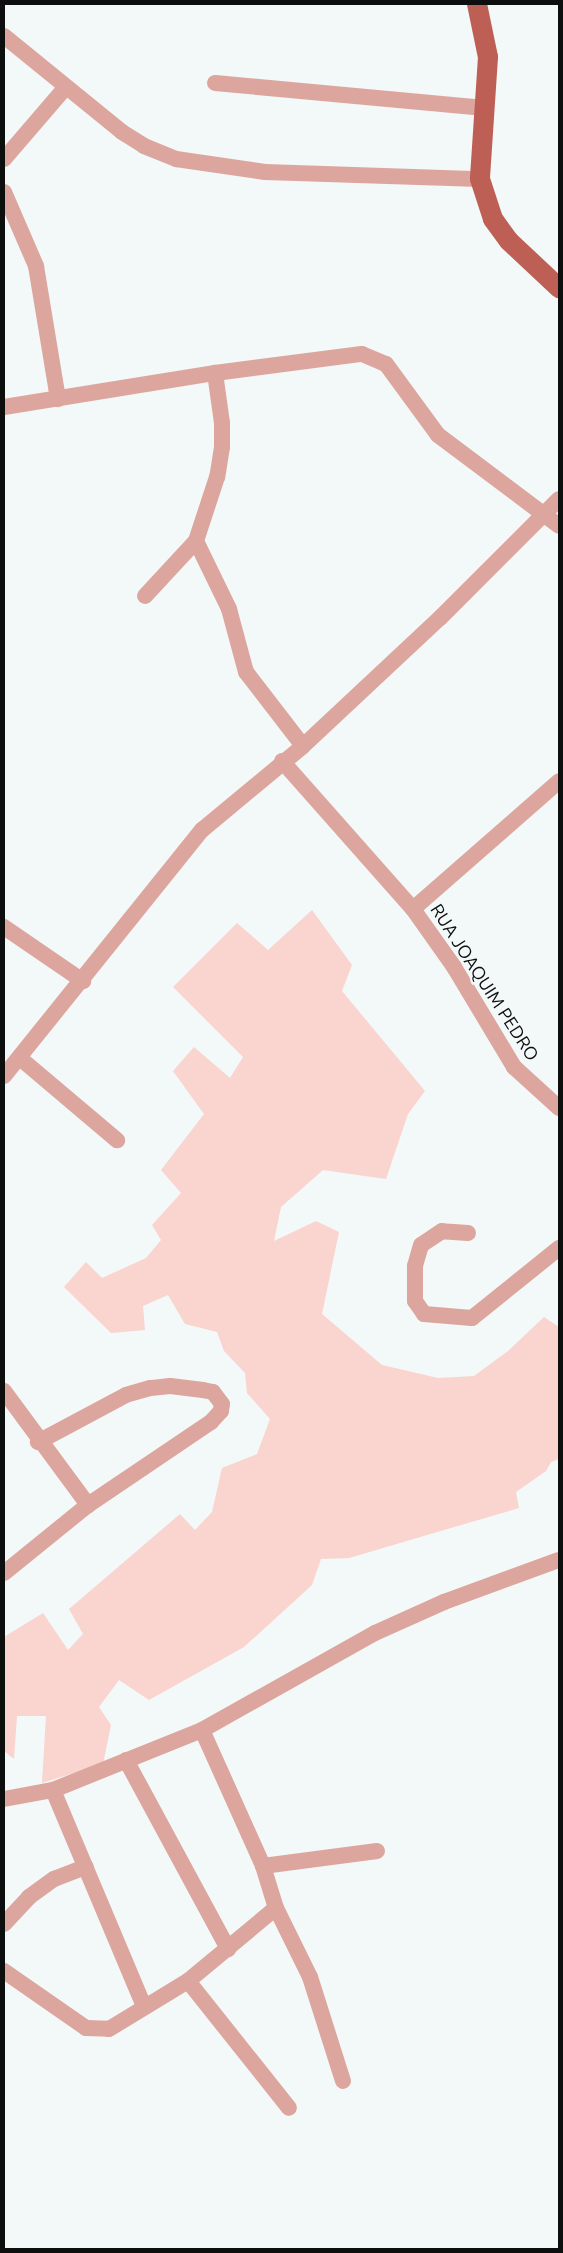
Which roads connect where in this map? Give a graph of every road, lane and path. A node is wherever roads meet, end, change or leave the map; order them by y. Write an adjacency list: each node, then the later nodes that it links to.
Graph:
1 (477, 4): 5 (main road)
2 (4, 36): 4 (street)
3 (216, 83): 5 (street)
4 (65, 88): 6 (street); 7 (street)
5 (485, 108): 7 (main road)
6 (4, 159)
7 (480, 179): 9 (main road)
8 (4, 192): 11 (street)
9 (559, 288)
10 (215, 373): 11 (street); 14 (street); 16 (street)
11 (58, 399): 12 (street)
12 (4, 407)
13 (559, 499): 14 (street)
14 (546, 514): 15 (street); 18 (street)
15 (559, 526)
16 (196, 541): 17 (street); 18 (street)
17 (145, 596)
18 (303, 746): 19 (street)
19 (282, 761): 21 (street, RUA JOAQUIM PEDRO); 23 (street)
20 (559, 781): 21 (street)
21 (413, 908): 26 (street, RUA JOAQUIM PEDRO)
22 (4, 927): 23 (street)
23 (83, 981): 24 (street)
24 (21, 1059): 25 (street); 27 (street)
25 (4, 1076)
26 (558, 1104)
27 (118, 1140)
28 (468, 1233): 29 (street)
29 (559, 1248)
30 (4, 1391): 31 (street)
31 (38, 1442): 32 (street); 32 (street)
32 (88, 1506): 34 (street)
33 (559, 1560): 35 (street)
34 (4, 1573)
35 (202, 1730): 36 (street); 40 (street)
36 (126, 1760): 37 (street); 44 (street)
37 (53, 1790): 38 (street); 41 (street)
38 (4, 1799)
39 (377, 1851): 40 (street)
40 (263, 1866): 42 (street)
41 (86, 1867): 43 (street); 47 (street)
42 (276, 1908): 44 (street); 48 (street)
43 (4, 1924)
44 (228, 1949): 46 (street)
45 (4, 1971): 47 (street)
46 (188, 1981): 47 (street); 49 (street)
47 (144, 2006)
48 (343, 2081)
49 (289, 2108)

